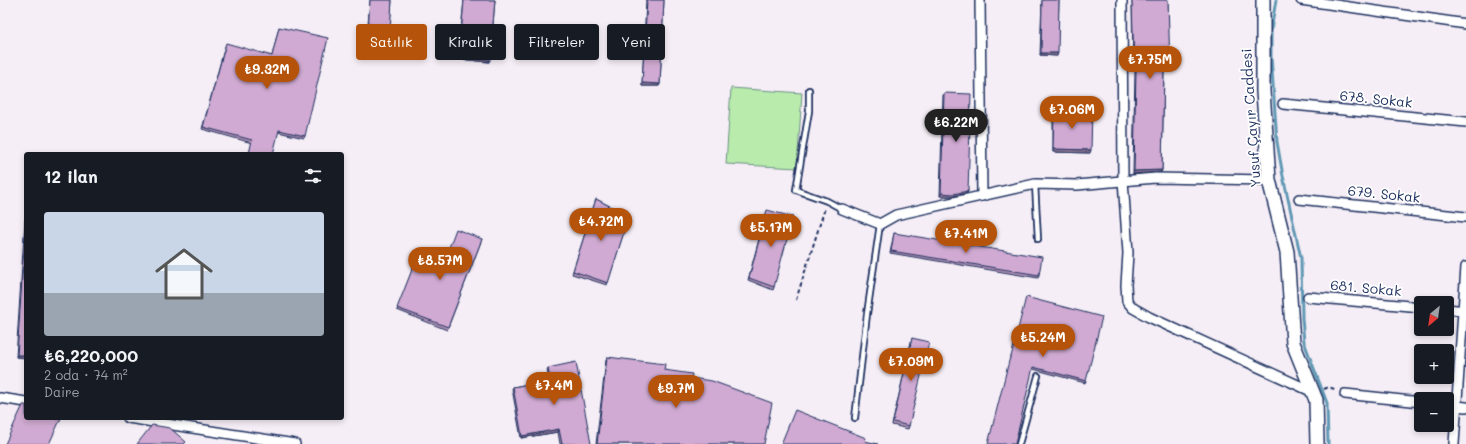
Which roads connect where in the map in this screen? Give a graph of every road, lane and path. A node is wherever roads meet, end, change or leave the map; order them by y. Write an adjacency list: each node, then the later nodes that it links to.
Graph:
1 (980, 0): 12 (street)
2 (1122, 0): 9 (street)
3 (1263, 0): 10 (street, Yusuf Çayır Caddesi)
4 (1302, 0): 5 (street)
5 (1466, 24)
6 (809, 90): 14 (lane)
7 (1283, 104): 8 (street, 678. Sokak)
8 (1466, 122)
9 (1123, 180): 10 (street); 11 (street); 26 (street)
10 (1269, 180): 26 (street, Yusuf Çayır Caddesi)
11 (1035, 184): 12 (street); 18 (lane)
12 (982, 196): 17 (street)
13 (1299, 199): 16 (street, 679. Sokak)
14 (827, 201): 15 (lane); 21 (path)
15 (842, 209): 17 (street)
16 (1466, 217)
17 (880, 224): 34 (lane)
18 (1038, 239)
19 (1466, 267): 24 (street)
20 (1308, 297): 22 (street, 681. Sokak)
21 (796, 300)
22 (1414, 306)
23 (1454, 310): 24 (street)
24 (1464, 311): 27 (street)
25 (1038, 376): 38 (lane)
26 (1313, 392): 39 (street, Yusuf Çayır Caddesi)
27 (1454, 392)
28 (1345, 394): 30 (street)
29 (0, 398): 31 (street)
30 (1414, 401)
31 (24, 402)
32 (1454, 406): 33 (street)
33 (1466, 407)
34 (856, 418)
35 (141, 420): 37 (street)
36 (1453, 432): 40 (street)
37 (295, 444)
38 (1019, 444)
39 (1317, 444)
40 (1454, 444)

